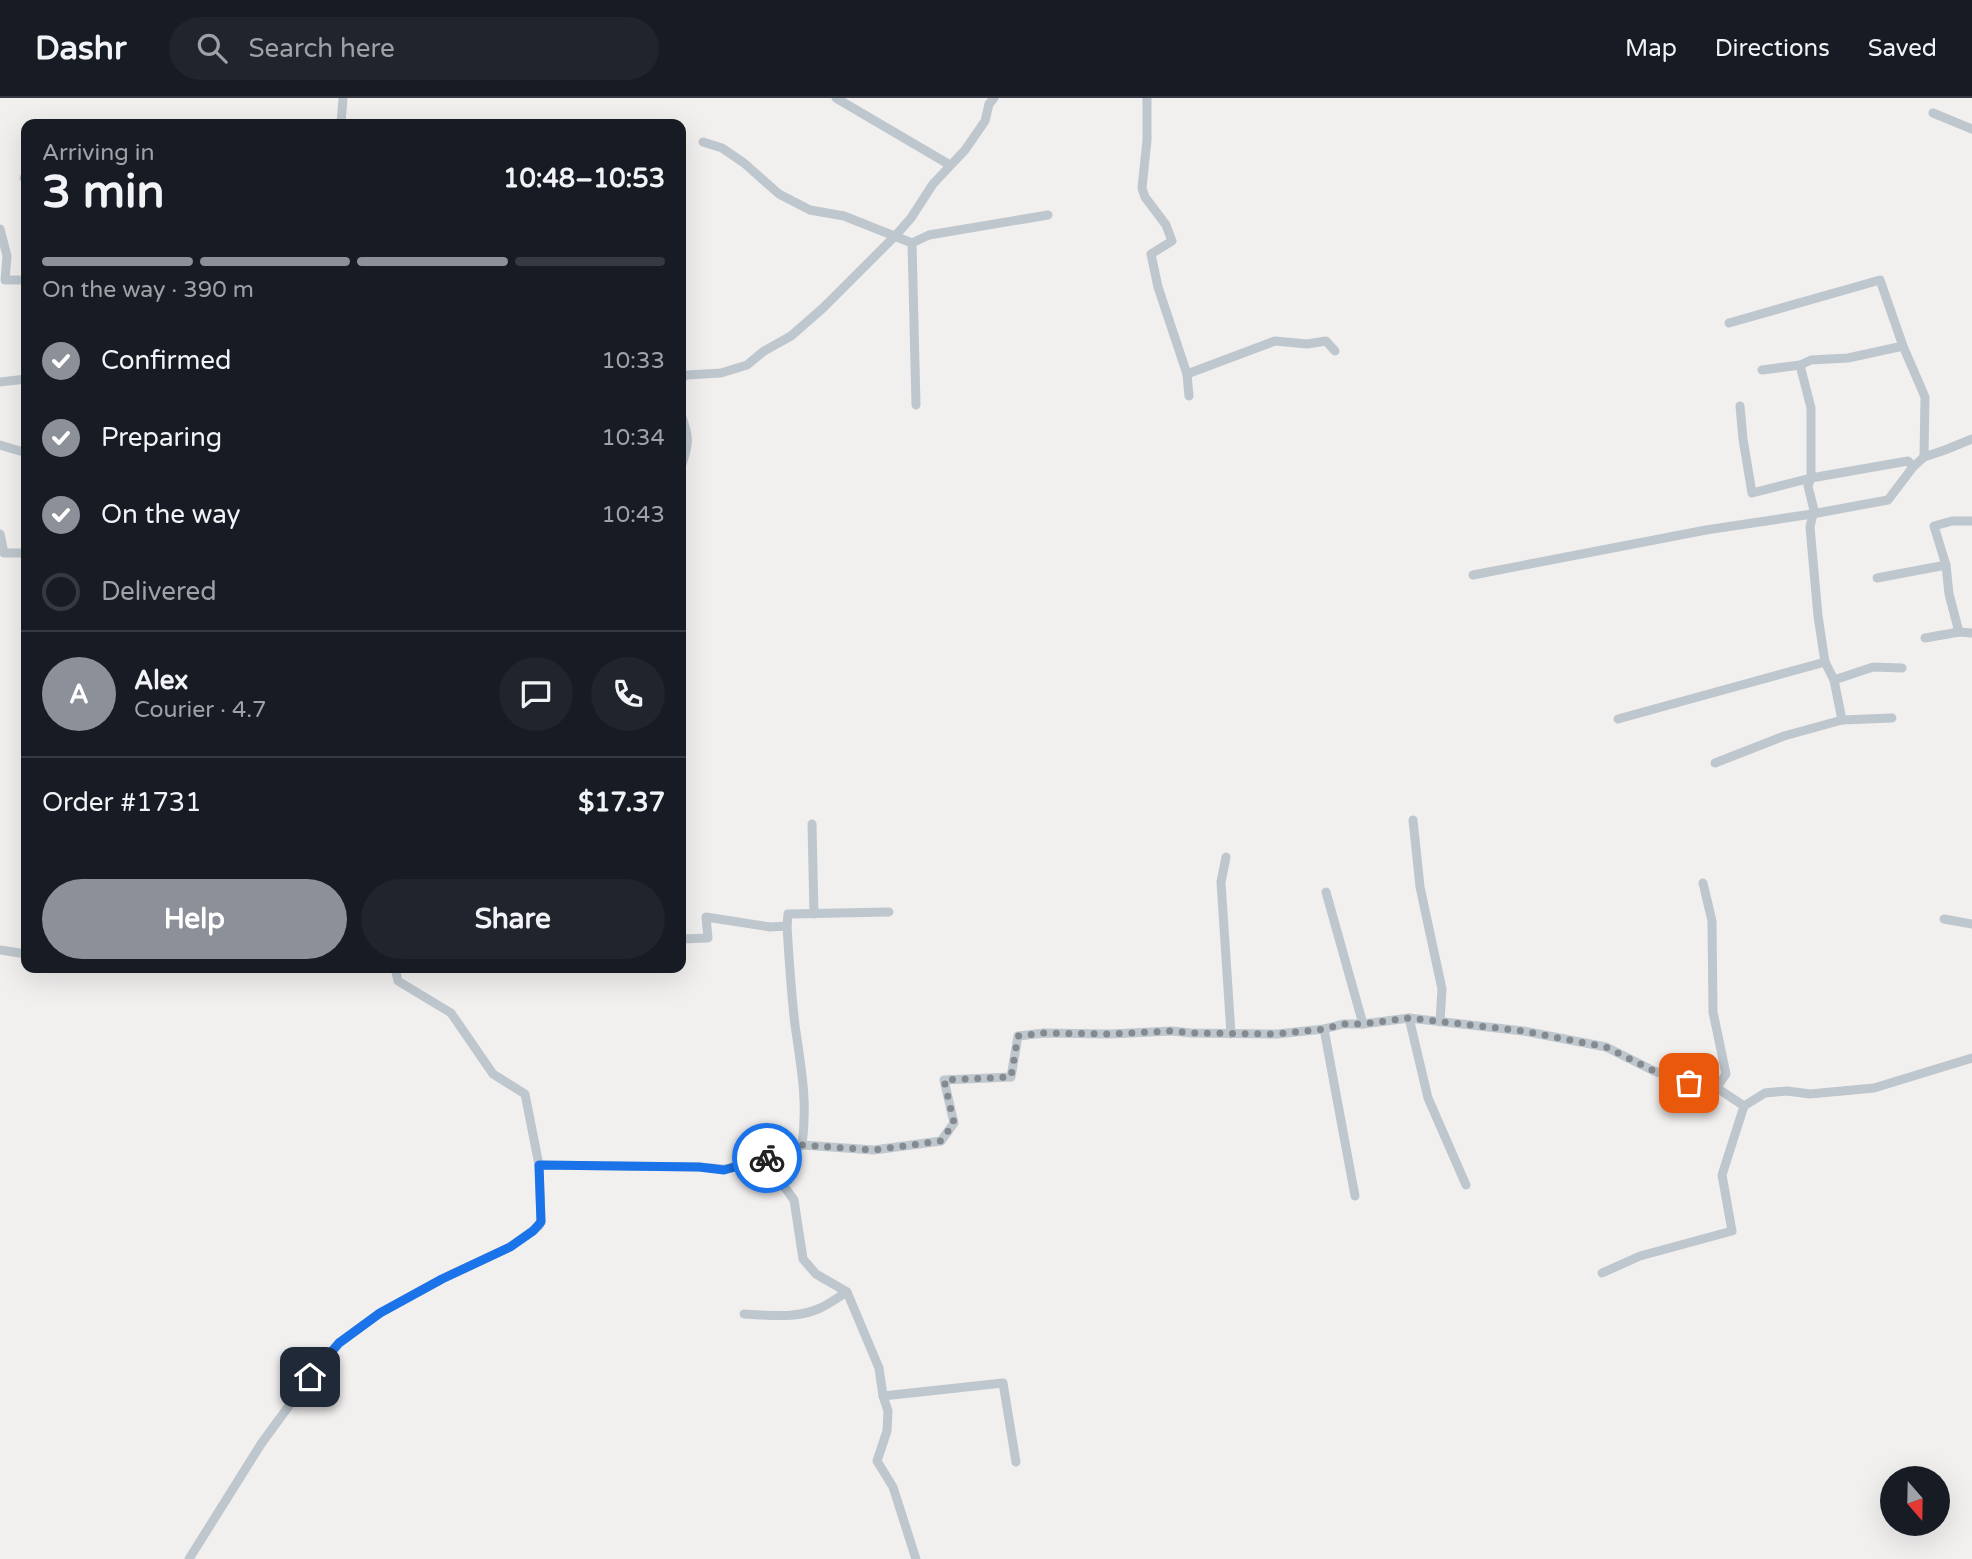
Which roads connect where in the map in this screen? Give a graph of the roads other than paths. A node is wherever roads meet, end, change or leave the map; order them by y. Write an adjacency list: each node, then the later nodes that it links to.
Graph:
1 (343, 98): 6 (street)
2 (836, 98): 9 (street)
3 (1147, 98): 20 (street)
4 (989, 99): 9 (street)
5 (1933, 113): 7 (street)
6 (341, 119)
7 (1972, 129)
8 (703, 142): 12 (street)
9 (950, 165): 12 (street)
10 (1048, 215): 13 (street)
11 (0, 229): 14 (street)
12 (896, 235): 13 (street); 21 (street)
13 (912, 243): 25 (street)
14 (21, 280)
15 (1729, 323): 16 (street)
16 (1903, 346): 18 (street); 32 (street)
17 (1335, 351): 20 (street)
18 (1800, 365): 19 (street); 34 (street)
19 (1762, 370)
20 (1188, 374): 24 (street)
21 (686, 376)
22 (21, 380): 23 (street)
23 (0, 382)
24 (1189, 396)
25 (916, 405)
26 (1740, 406): 34 (street)
27 (686, 431): 31 (street)
28 (1972, 439): 32 (street)
29 (0, 444): 30 (street)
30 (21, 451)
31 (686, 454)
32 (1924, 457): 33 (street)
33 (1913, 467): 34 (street); 35 (street)
34 (1811, 478): 35 (street)
35 (1812, 514): 40 (street); 45 (street)
36 (1972, 521): 39 (street)
37 (0, 534): 38 (street)
38 (21, 553)
39 (1947, 565): 41 (street); 42 (street)
40 (1473, 575)
41 (1877, 578)
42 (1959, 632): 43 (street); 44 (street)
43 (1972, 633)
44 (1925, 638)
45 (1825, 662): 47 (street); 49 (street)
46 (1902, 668): 47 (street)
47 (1833, 680): 50 (street)
48 (1892, 718): 50 (street)
49 (1618, 719)
50 (1842, 720): 51 (street)
51 (1715, 763)
52 (1413, 820): 67 (street)
53 (812, 824): 58 (street)
54 (1226, 857): 70 (street)
55 (1703, 883): 72 (street)
56 (1326, 892): 68 (street)
57 (889, 912): 58 (street)
58 (814, 914): 61 (street)
59 (1944, 919): 60 (street)
60 (1972, 924)
61 (787, 926): 62 (street); 74 (street)
62 (686, 939)
63 (0, 950): 64 (street)
64 (21, 953)
65 (396, 973): 76 (street)
66 (1409, 1018): 67 (street); 68 (street); 77 (street)
67 (1440, 1022): 72 (street)
68 (1363, 1024): 69 (street)
69 (1324, 1029): 70 (street); 78 (street)
70 (1231, 1034): 74 (street)
71 (1972, 1058): 73 (street)
72 (1717, 1087): 73 (street)
73 (1744, 1106): 79 (street)
74 (802, 1145): 75 (street)
75 (761, 1160): 76 (street); 80 (street)
76 (539, 1165): 84 (street)
77 (1466, 1185)
78 (1355, 1196)
79 (1602, 1273)
80 (847, 1292): 81 (street); 82 (street)
81 (744, 1314)
82 (883, 1396): 83 (street); 85 (street)
83 (1016, 1462)
84 (189, 1559)
85 (916, 1559)

